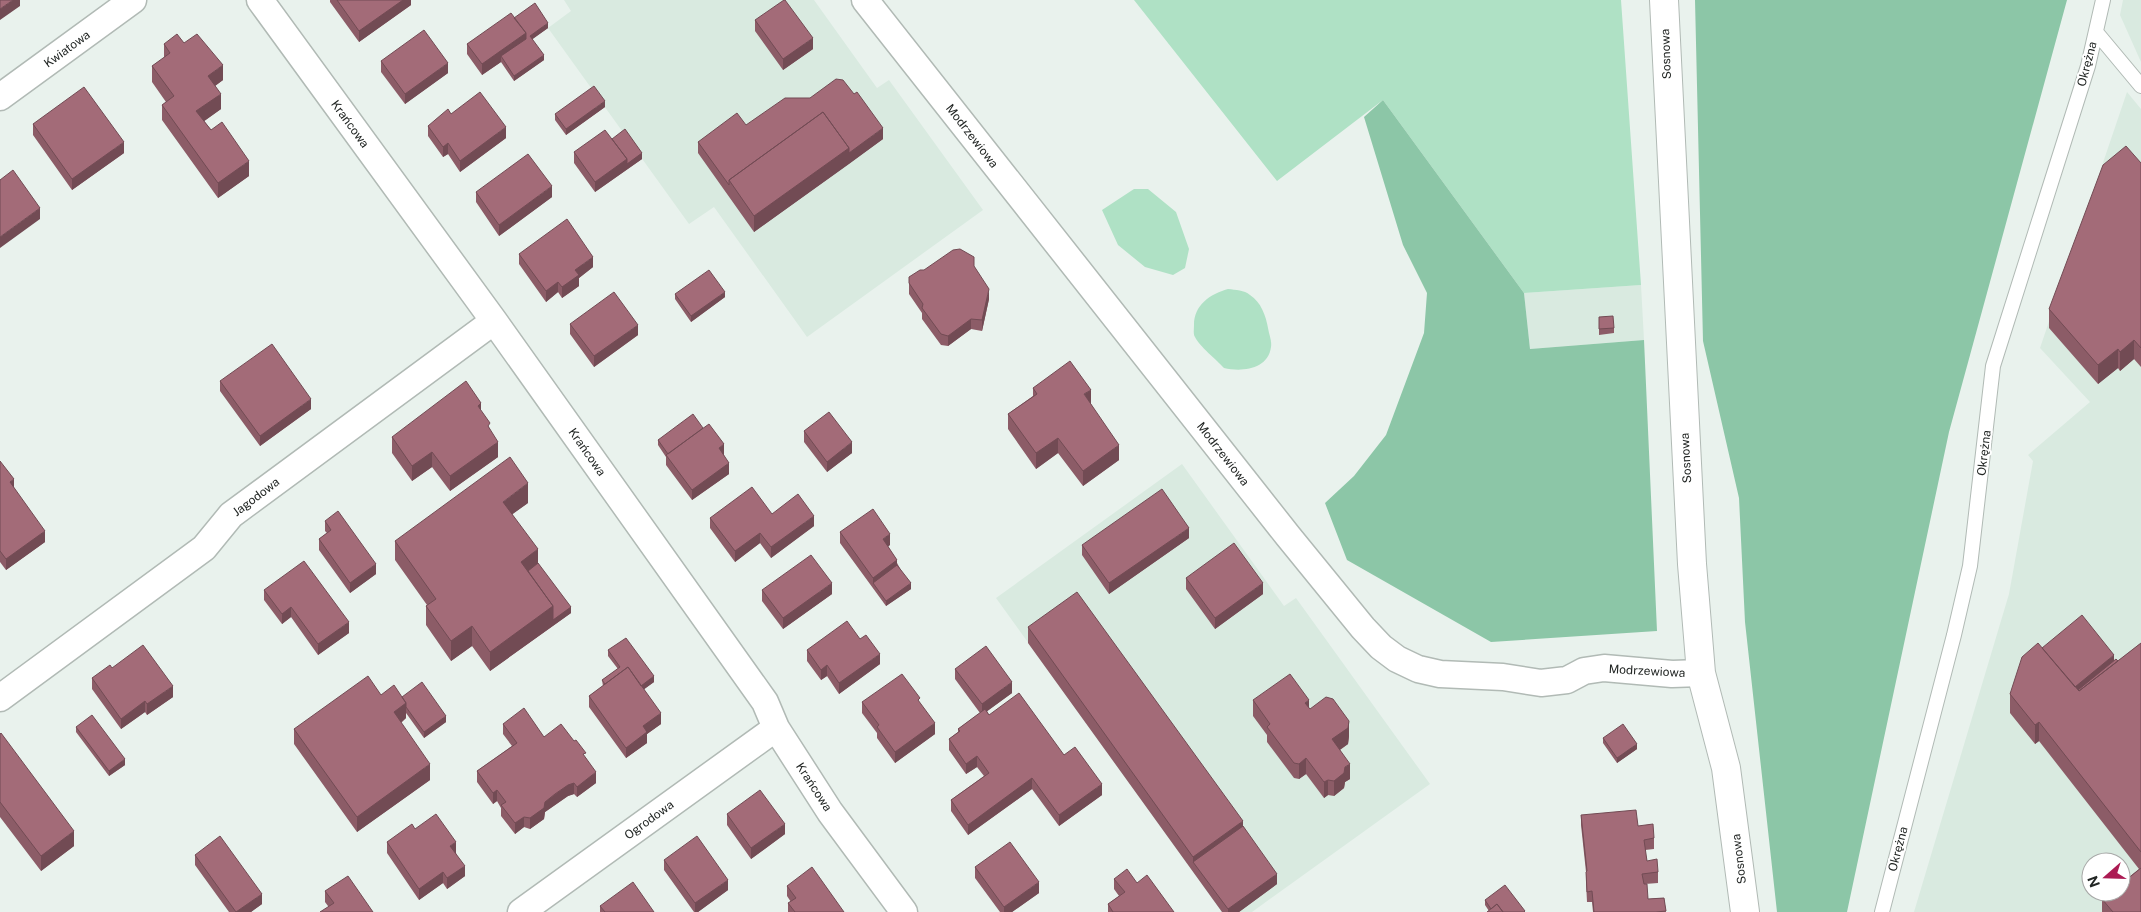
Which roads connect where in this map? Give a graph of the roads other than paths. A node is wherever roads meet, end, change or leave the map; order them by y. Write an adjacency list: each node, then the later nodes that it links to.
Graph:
1 (133, 0): 8 (street, Kwiatowa)
2 (260, 0): 9 (street, Krańcowa)
3 (865, 0): 10 (street, Modrzewiowa)
4 (1664, 0): 10 (street, Sosnowa)
5 (2103, 0): 6 (lane, Okrężna)
6 (2096, 32): 7 (lane); 16 (lane, Okrężna)
7 (2141, 86)
8 (0, 97)
9 (494, 321): 11 (street, Jagodowa); 12 (street, Krańcowa)
10 (1701, 673): 15 (street, Sosnowa)
11 (0, 698)
12 (776, 728): 13 (street, Ogrodowa); 14 (street, Krańcowa)
13 (521, 912)
14 (904, 912)
15 (1745, 912)
16 (1882, 912)

